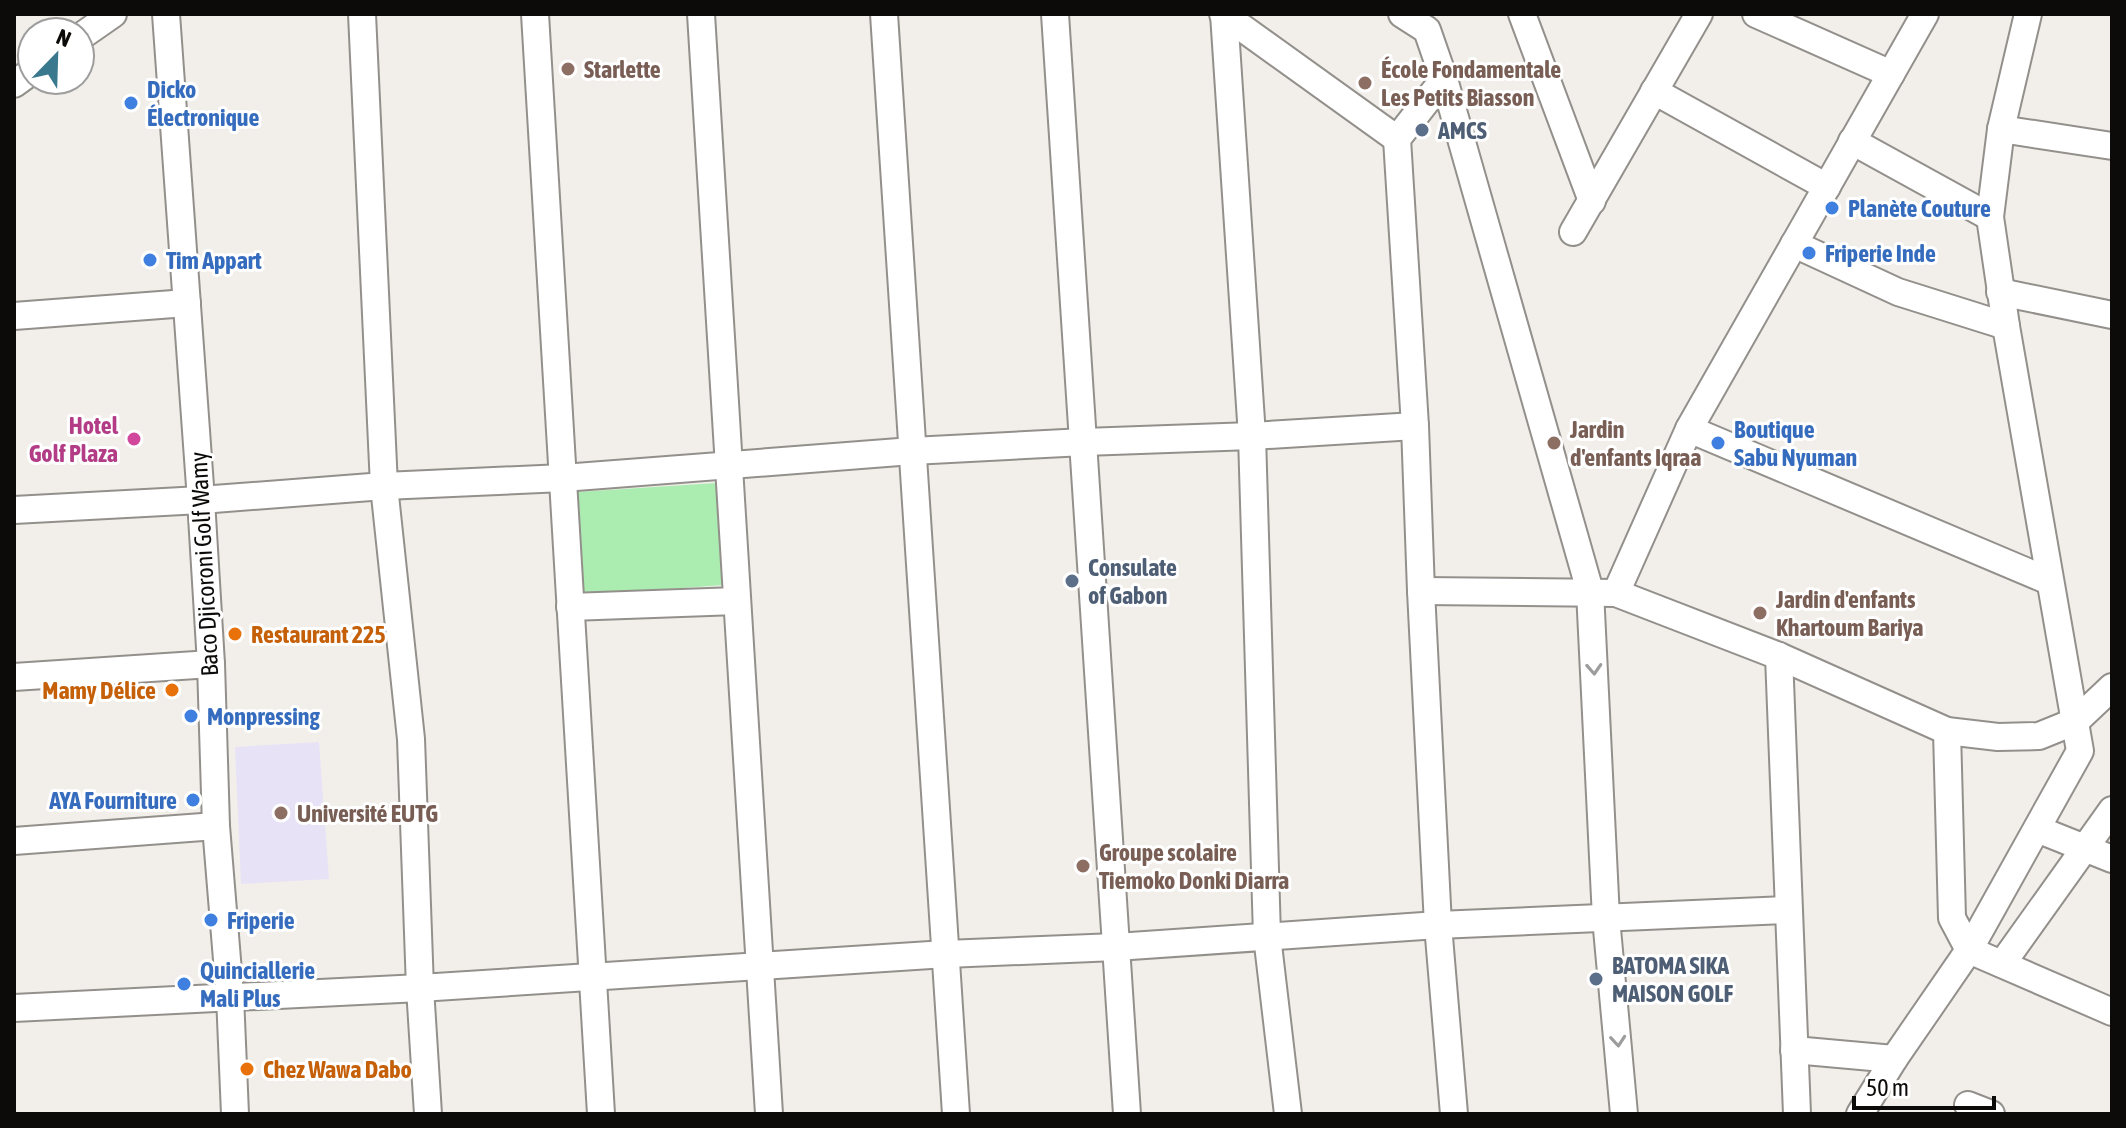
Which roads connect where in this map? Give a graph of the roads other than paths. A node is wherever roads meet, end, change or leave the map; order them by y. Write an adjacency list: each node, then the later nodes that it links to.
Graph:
1 (113, 14): 15 (street)
2 (166, 14): 29 (street, Baco Djicoroni Golf Wamy)
3 (362, 14): 40 (street)
4 (535, 14): 39 (street)
5 (701, 14): 38 (street)
6 (884, 14): 37 (street)
7 (1055, 14): 36 (street)
8 (1224, 14): 20 (street); 35 (street)
9 (1402, 14): 17 (street)
10 (1522, 14): 24 (street)
11 (1699, 14): 18 (street)
12 (1756, 14): 16 (street)
13 (1925, 14): 16 (street)
14 (2028, 14): 19 (street)
15 (96, 26)
16 (1891, 74): 21 (street)
17 (1444, 79): 20 (street); 45 (street)
18 (1654, 91): 23 (street); 24 (street)
19 (2001, 129): 22 (street); 25 (street)
20 (1397, 139): 33 (street)
21 (1852, 141): 23 (street); 25 (street)
22 (2112, 146)
23 (1827, 187): 27 (street)
24 (1592, 201): 26 (street)
25 (1990, 217): 28 (street)
26 (1573, 232)
27 (1794, 244): 32 (street); 34 (street)
28 (2000, 292): 30 (street); 32 (street)
29 (187, 303): 31 (street); 41 (street, Baco Djicoroni Golf Wamy)
30 (2112, 315)
31 (14, 316)
32 (2006, 326): 43 (street)
33 (1415, 426): 35 (street); 44 (street)
34 (1689, 429): 43 (street); 45 (street)
35 (1252, 436): 36 (street); 63 (street)
36 (1084, 442): 37 (street); 64 (street)
37 (912, 451): 38 (street); 66 (street)
38 (728, 465): 39 (street); 46 (street)
39 (563, 478): 40 (street); 47 (street)
40 (384, 486): 41 (street); 70 (street)
41 (201, 500): 42 (street); 49 (street, Baco Djicoroni Golf Wamy)
42 (14, 510)
43 (2049, 581): 52 (street)
44 (1421, 591): 45 (street); 62 (street)
45 (1603, 592): 48 (street); 61 (street, one-way to 61)
46 (737, 601): 47 (street); 68 (street)
47 (570, 607): 69 (street)
48 (1779, 656): 53 (street); 60 (street)
49 (211, 664): 50 (street); 55 (street, Baco Djicoroni Golf Wamy)
50 (14, 677)
51 (2112, 687): 52 (street)
52 (2076, 721): 53 (street); 56 (street)
53 (1947, 731): 65 (street)
54 (2112, 810): 58 (street)
55 (216, 826): 57 (street); 71 (street, Baco Djicoroni Golf Wamy)
56 (2037, 829): 58 (street); 65 (street)
57 (14, 841)
58 (2085, 848): 59 (street); 67 (street)
59 (2112, 859)
60 (1788, 910): 61 (street); 74 (street)
61 (1606, 918): 62 (street); 84 (street, one-way to 84)
62 (1438, 925): 63 (street); 83 (street)
63 (1267, 936): 64 (street); 82 (street)
64 (1116, 947): 66 (street); 81 (street)
65 (1969, 950): 67 (street); 75 (street)
66 (946, 954): 68 (street); 80 (street)
67 (2002, 964): 73 (street)
68 (760, 966): 69 (street); 79 (street)
69 (592, 978): 70 (street); 78 (street)
70 (420, 988): 71 (street); 77 (street)
71 (230, 996): 72 (street); 76 (street, Baco Djicoroni Golf Wamy)
72 (14, 1008)
73 (2112, 1012)
74 (1794, 1050): 75 (street); 85 (street)
75 (1894, 1059): 86 (street)
76 (235, 1114)
77 (428, 1114)
78 (601, 1114)
79 (769, 1114)
80 (956, 1114)
81 (1127, 1114)
82 (1288, 1114)
83 (1454, 1114)
84 (1624, 1114)
85 (1797, 1114)
86 (1860, 1114)

